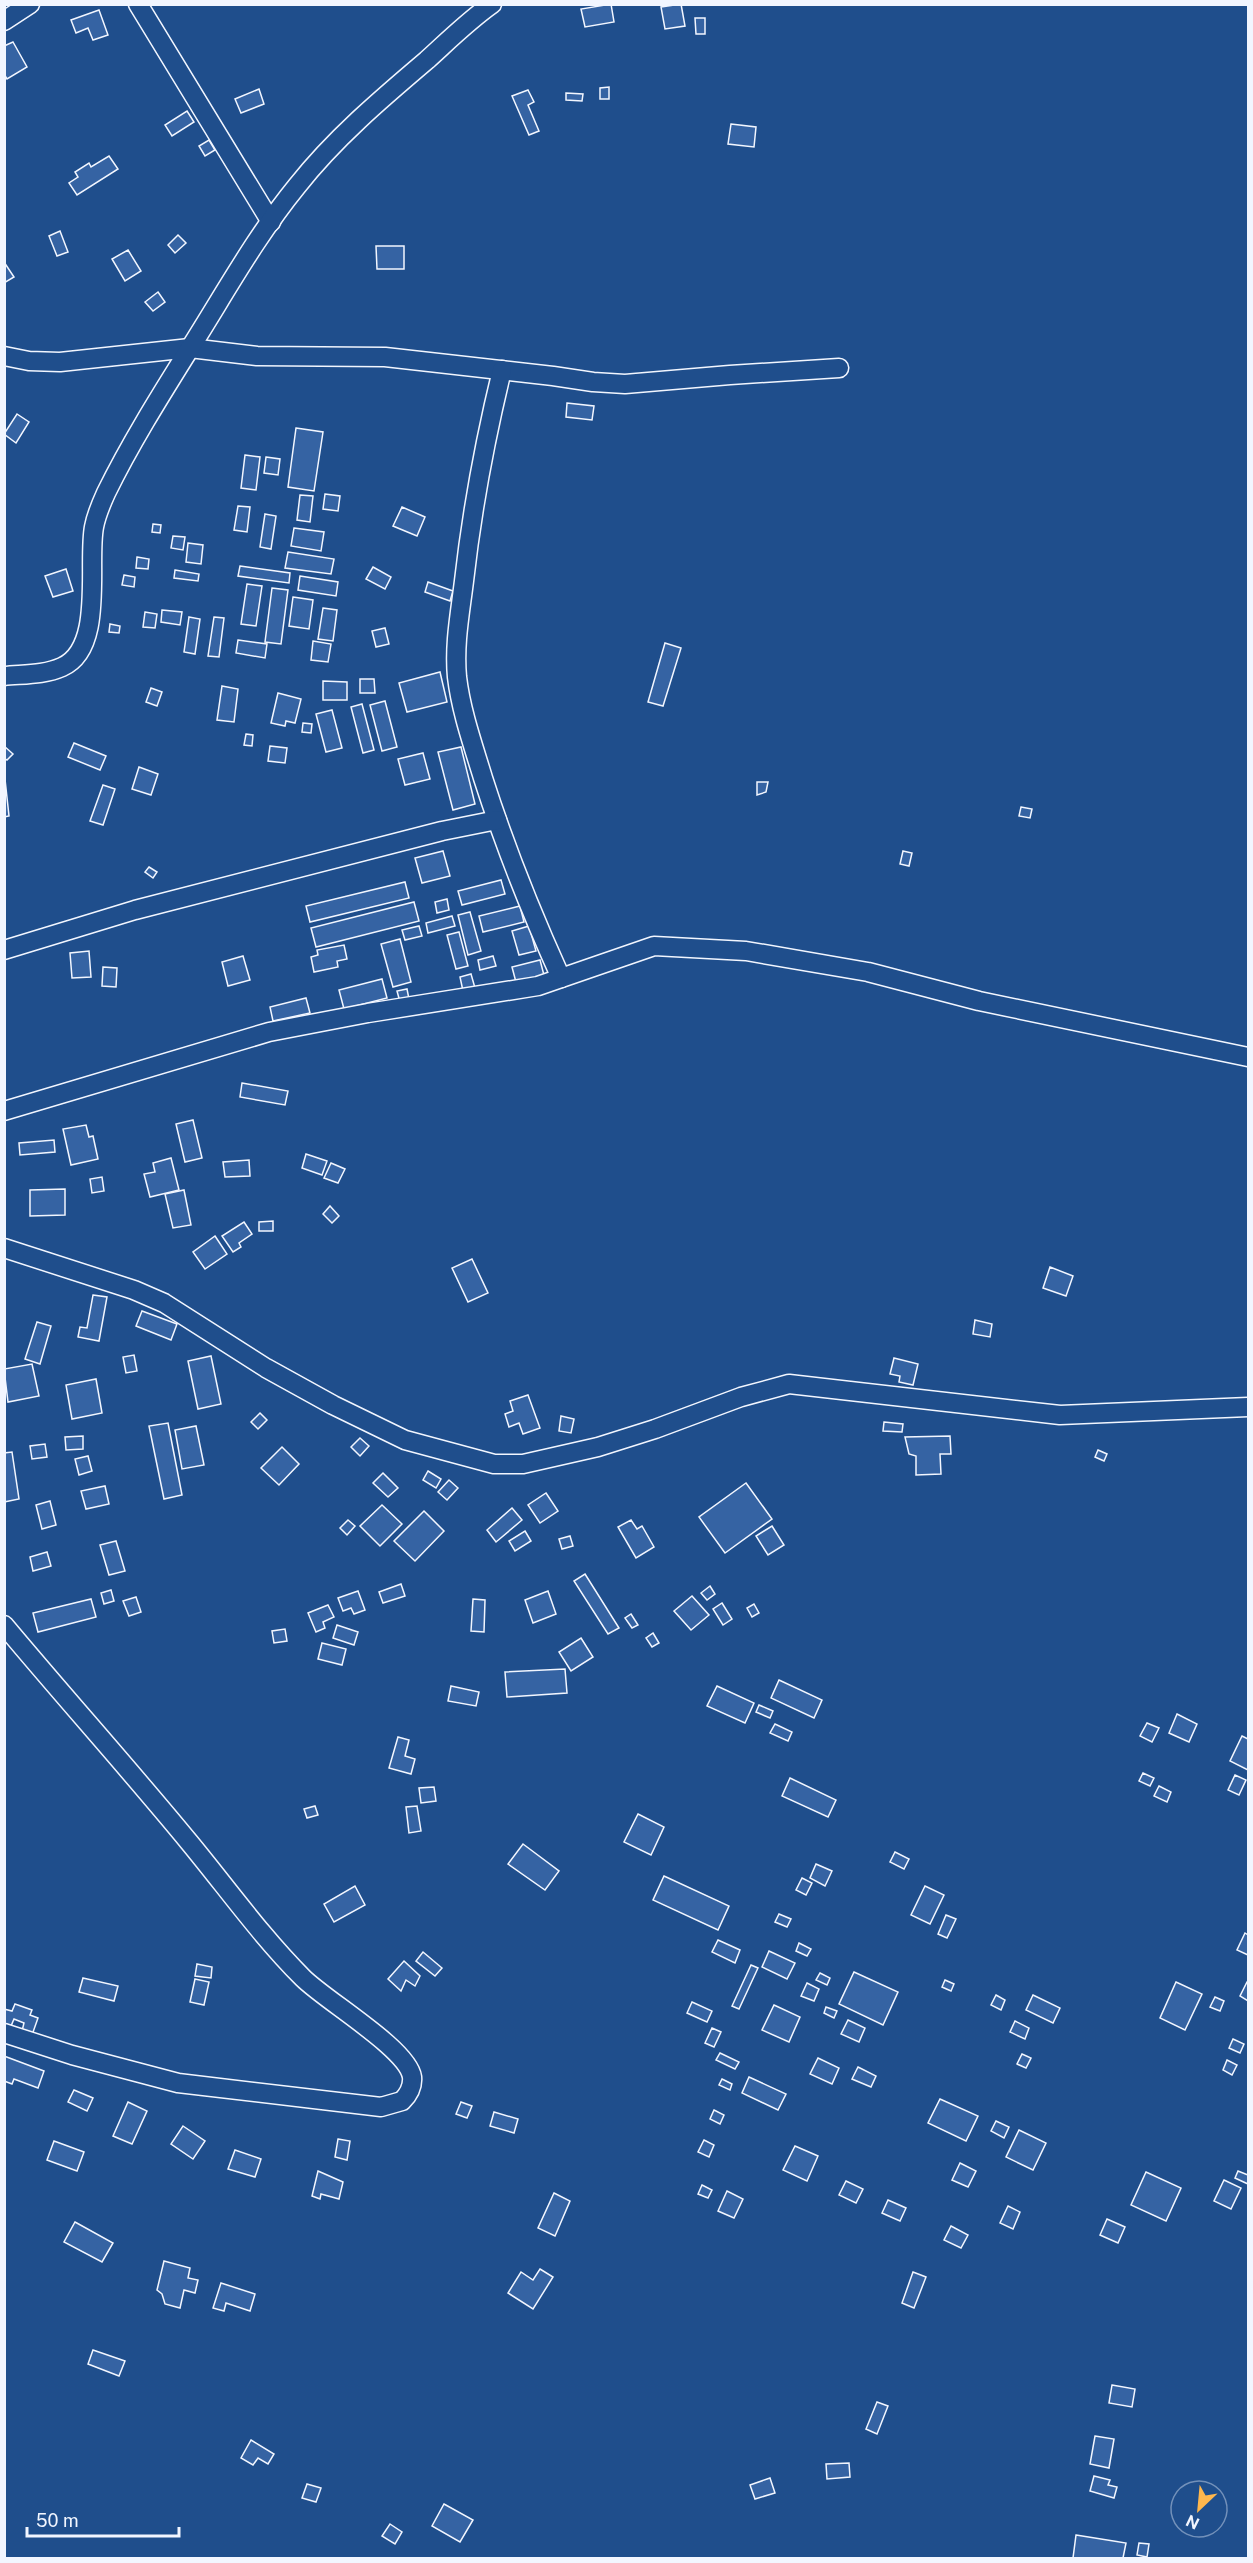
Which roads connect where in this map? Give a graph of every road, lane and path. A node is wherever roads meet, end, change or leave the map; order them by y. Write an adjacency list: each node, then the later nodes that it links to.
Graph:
1 (30, 4): 4 (street)
2 (138, 4): 5 (street)
3 (492, 4): 5 (street)
4 (4, 21)
5 (271, 222): 6 (street)
6 (190, 348): 7 (street); 9 (street); 10 (street)
7 (4, 356)
8 (839, 369): 9 (street)
9 (502, 370): 11 (street)
10 (4, 676)
11 (497, 820): 12 (street); 13 (street)
12 (4, 950)
13 (561, 978): 14 (street); 15 (street)
14 (1248, 1057)
15 (4, 1111)
16 (4, 1248): 17 (street)
17 (1248, 1407)
18 (4, 1625): 19 (street)
19 (4, 2033)

